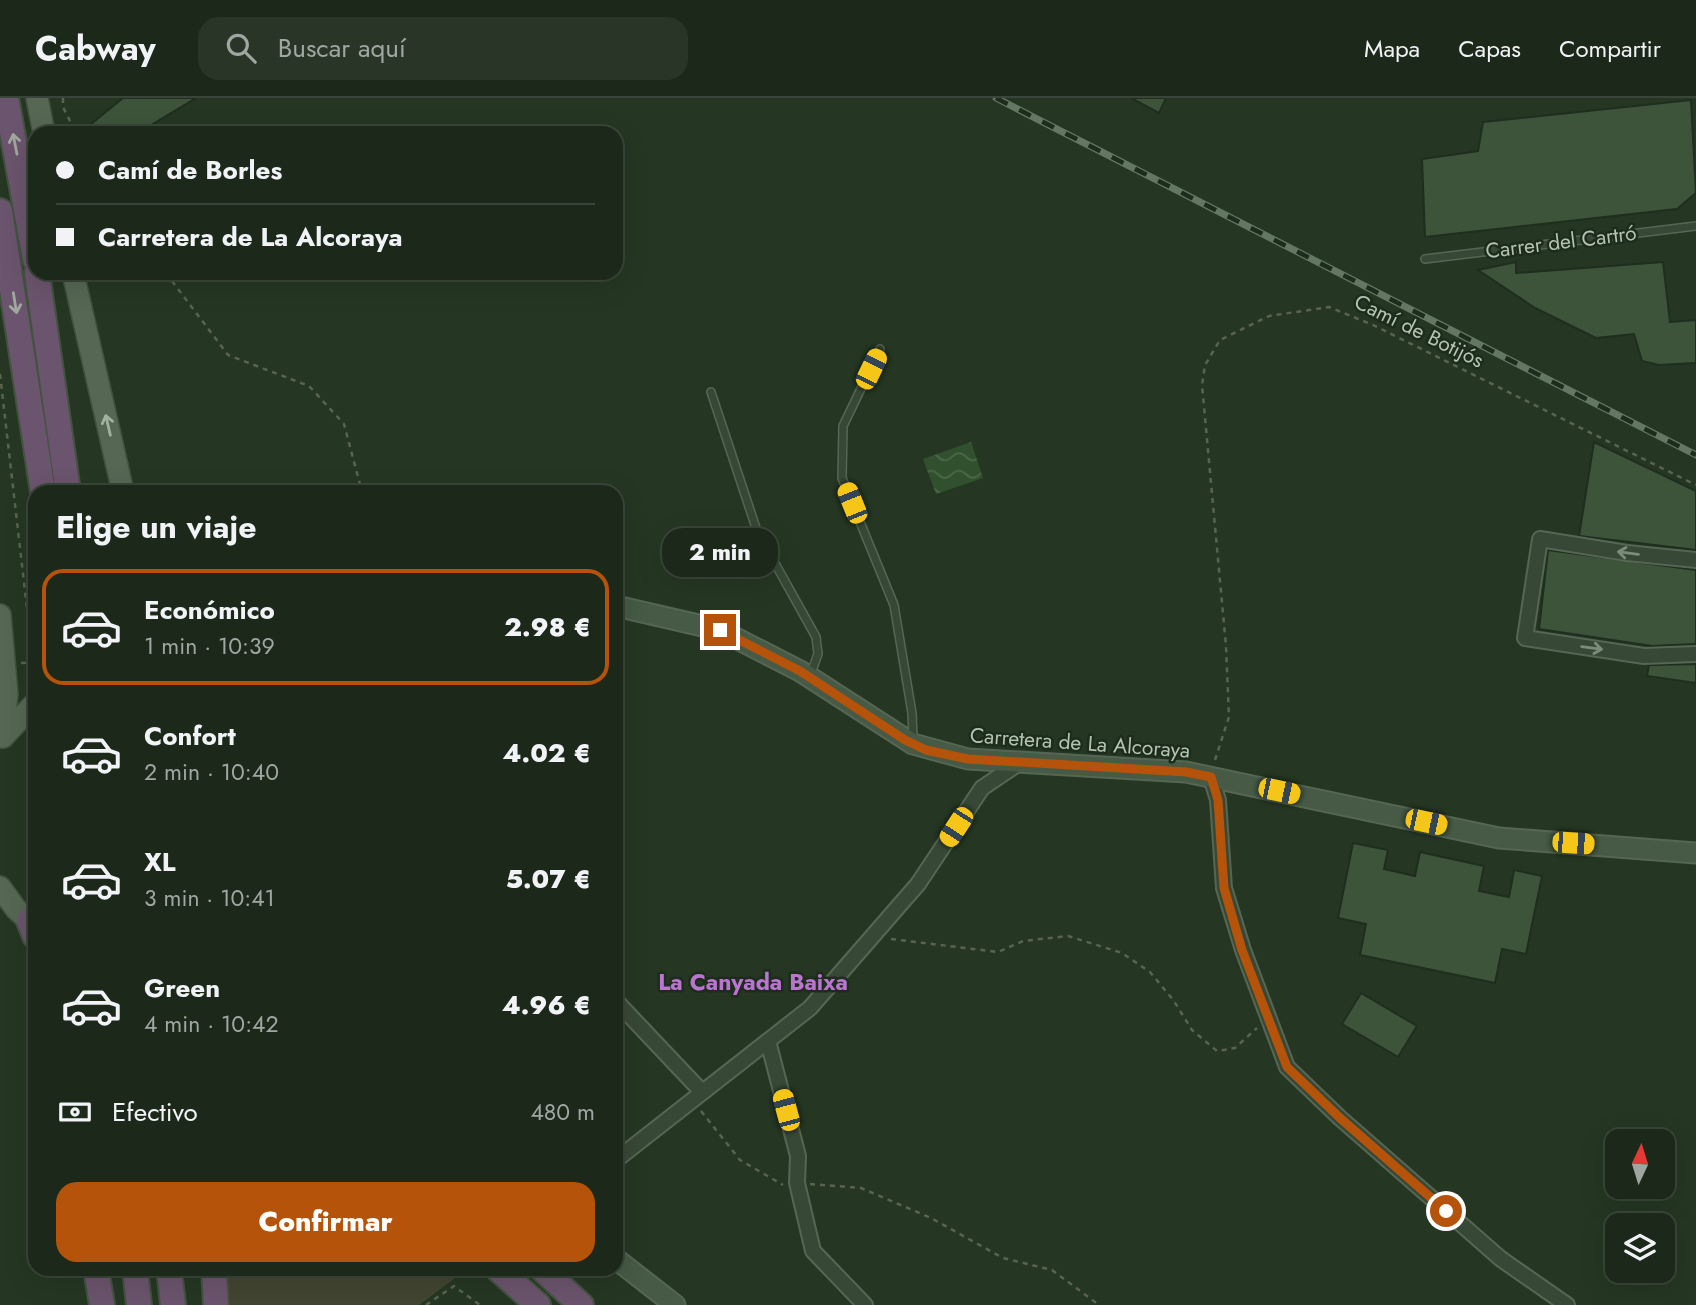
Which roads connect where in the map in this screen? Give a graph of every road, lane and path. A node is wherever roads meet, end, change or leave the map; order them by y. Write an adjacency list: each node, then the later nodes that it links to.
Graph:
1 (6, 98): 7 (highway, one-way to 1)
2 (37, 98): 4 (main road)
3 (63, 98): 5 (path)
4 (43, 126)
5 (72, 126)
6 (0, 211): 16 (highway, one-way to 16)
7 (28, 220)
8 (1696, 226): 9 (lane, Carrer del Cartró)
9 (1425, 259)
10 (38, 280): 17 (highway)
11 (75, 280): 18 (main road, one-way to 11)
12 (171, 280): 19 (path)
13 (880, 349): 29 (lane)
14 (0, 374): 24 (path)
15 (711, 392): 26 (lane)
16 (42, 485)
17 (67, 485)
18 (121, 485)
19 (360, 485)
20 (1696, 485): 31 (path, Camí de Botijós)
21 (1696, 559): 25 (street, one-way to 25)
22 (623, 608): 26 (street, Carretera de La Alcoraya)
23 (0, 615): 28 (main road)
24 (28, 626)
25 (1696, 654)
26 (810, 677): 29 (street, Carretera de La Alcoraya)
27 (28, 710): 28 (main road)
28 (1, 739)
29 (913, 744): 30 (street, Carretera de La Alcoraya)
30 (1022, 761): 31 (street, Carretera de La Alcoraya); 35 (street)
31 (1211, 777): 32 (street, Carretera de La Alcoraya); 37 (street)
32 (1696, 853)
33 (0, 887): 34 (main road)
34 (28, 922)
35 (876, 936): 37 (path); 38 (street)
36 (623, 1009): 39 (street)
37 (1268, 1019): 60 (street)
38 (768, 1041): 39 (street); 41 (street)
39 (697, 1096): 40 (street); 41 (path)
40 (623, 1154)
41 (797, 1183): 58 (street); 59 (path)
42 (623, 1264): 57 (street)
43 (97, 1276): 49 (highway)
44 (136, 1276): 50 (highway)
45 (170, 1276): 51 (highway)
46 (214, 1276): 52 (highway)
47 (506, 1276): 55 (highway)
48 (550, 1276): 56 (highway)
49 (102, 1305)
50 (139, 1305)
51 (173, 1305)
52 (216, 1305)
53 (426, 1305): 54 (path)
54 (480, 1305)
55 (538, 1305)
56 (581, 1305)
57 (675, 1305)
58 (865, 1305)
59 (1099, 1305)
60 (1567, 1305)

